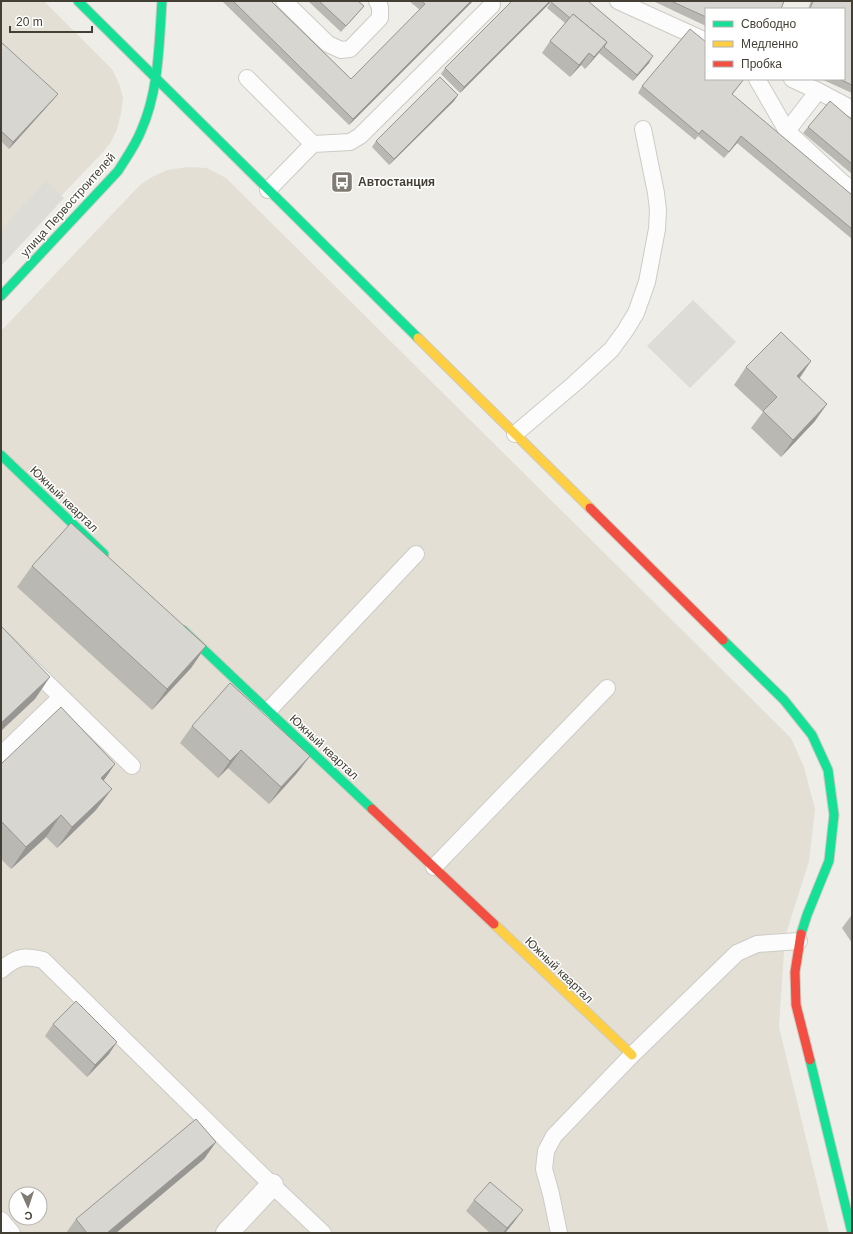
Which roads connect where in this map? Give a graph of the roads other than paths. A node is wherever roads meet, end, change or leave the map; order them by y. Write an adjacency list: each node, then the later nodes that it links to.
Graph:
1 (78, 1): 8 (street)
2 (162, 1): 8 (street, улица Первостроителей)
3 (284, 1): 4 (lane)
4 (377, 1)
5 (618, 1): 7 (lane)
6 (492, 4): 16 (lane)
7 (705, 41)
8 (156, 77): 18 (street); 19 (street, улица Первостроителей)
9 (247, 78): 16 (lane)
10 (758, 80): 15 (lane)
11 (794, 80): 12 (lane)
12 (818, 90): 13 (lane); 15 (lane)
13 (852, 109)
14 (642, 129): 20 (lane)
15 (787, 131): 17 (lane)
16 (313, 144): 18 (lane)
17 (852, 189)
18 (268, 190): 20 (street)
19 (1, 296)
20 (515, 434): 32 (street)
21 (1, 455): 23 (street, Южный квартал)
22 (416, 554): 28 (lane)
23 (109, 559)
24 (177, 624): 28 (street, Южный квартал)
25 (1, 638): 27 (lane)
26 (607, 688): 31 (lane)
27 (61, 697): 29 (lane); 30 (lane)
28 (268, 711): 31 (street, Южный квартал)
29 (1, 755)
30 (132, 766)
31 (434, 867): 34 (street, Южный квартал)
32 (799, 941): 34 (lane); 41 (street)
33 (1, 970): 35 (lane)
34 (632, 1055): 40 (lane)
35 (272, 1185): 38 (street); 39 (lane)
36 (1, 1220): 37 (lane)
37 (12, 1233)
38 (227, 1233)
39 (322, 1233)
40 (559, 1233)
41 (852, 1233)

